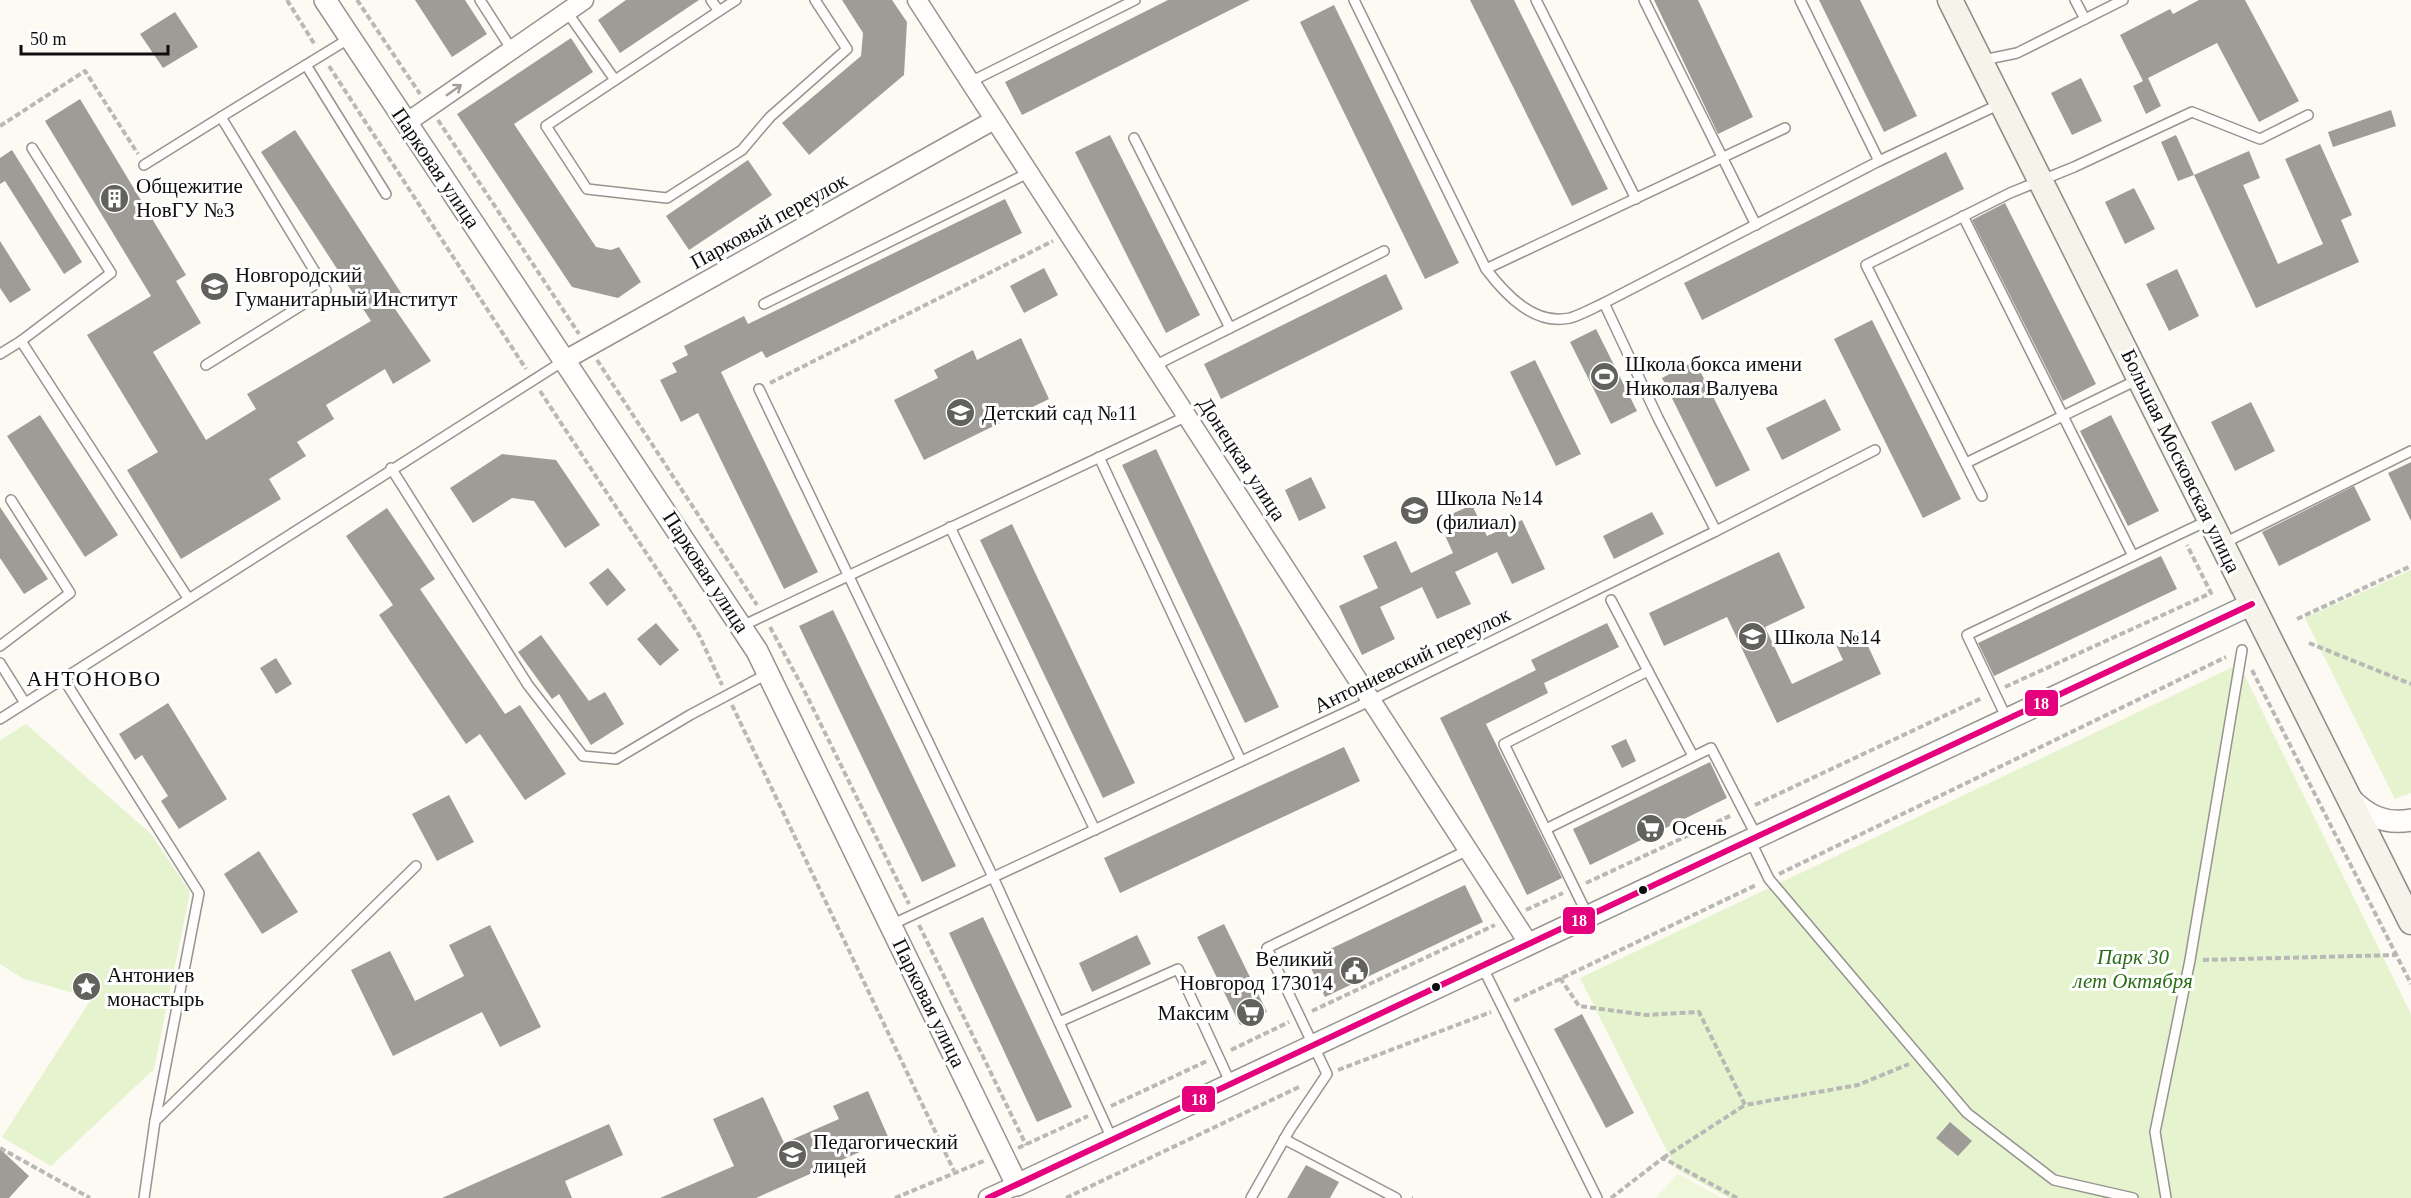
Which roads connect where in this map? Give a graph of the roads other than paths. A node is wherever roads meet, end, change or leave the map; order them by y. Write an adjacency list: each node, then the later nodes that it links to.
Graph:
1 (325, 0): 19 (street, Парковая улица)
2 (480, 0): 20 (lane)
3 (584, 0): 17 (street)
4 (711, 0): 16 (lane)
5 (736, 0): 16 (lane)
6 (815, 0): 23 (lane)
7 (917, 0): 24 (street, Донецкая улица)
8 (1134, 0): 24 (lane)
9 (1354, 0): 43 (lane)
10 (1536, 0): 39 (lane)
11 (1644, 0): 33 (lane)
12 (1800, 0): 34 (lane)
13 (1950, 0): 21 (main road, Большая Московская улица)
14 (2075, 0): 18 (lane)
15 (2123, 0): 18 (lane)
16 (719, 11): 23 (lane)
17 (567, 12): 20 (street); 23 (lane)
18 (2085, 19): 21 (lane)
19 (350, 38): 22 (lane); 29 (street, Парковая улица)
20 (512, 50): 29 (street, one-way to 20)
21 (1980, 60): 25 (main road, Большая Московская улица)
22 (306, 65): 27 (lane); 38 (lane)
23 (615, 80)
24 (970, 82): 28 (street, Донецкая улица)
25 (2002, 103): 34 (lane); 37 (main road, Большая Московская улица)
26 (2308, 115): 37 (lane)
27 (221, 117): 35 (lane); 50 (lane)
28 (994, 120): 36 (street, Донецкая улица); 49 (street, Парковый переулок)
29 (406, 123): 49 (street, Парковая улица)
30 (1785, 128): 33 (lane)
31 (1134, 138): 46 (lane)
32 (32, 148): 47 (lane)
33 (1722, 158): 39 (lane); 41 (lane)
34 (1879, 161): 41 (lane)
35 (144, 165)
36 (1028, 173): 45 (lane); 51 (street, Донецкая улица)
37 (2042, 181): 40 (lane); 52 (main road, Большая Московская улица)
38 (386, 194)
39 (1636, 199): 43 (lane)
40 (1963, 216): 55 (lane); 59 (lane)
41 (1756, 225): 44 (lane)
42 (1384, 251): 46 (lane)
43 (1486, 269): 44 (lane)
44 (1604, 303): 65 (lane)
45 (764, 304)
46 (1230, 328): 51 (lane)
47 (21, 340): 48 (lane); 69 (lane)
48 (0, 354)
49 (565, 360): 60 (lane); 72 (street, Парковая улица)
50 (206, 365)
51 (1154, 366): 54 (street, Донецкая улица)
52 (2140, 379): 55 (lane); 63 (main road, Большая Московская улица)
53 (759, 389): 68 (lane)
54 (1187, 416): 58 (lane); 79 (street, Донецкая улица)
55 (2063, 417): 59 (lane); 67 (lane)
56 (1875, 450): 65 (lane, Антониевский переулок)
57 (2411, 451): 66 (lane)
58 (1099, 457): 64 (lane); 84 (lane)
59 (1966, 463): 61 (lane)
60 (391, 468): 69 (lane); 77 (lane)
61 (1982, 496)
62 (11, 500): 73 (lane)
63 (2211, 519): 66 (main road, Большая Московская улица); 67 (lane)
64 (950, 527): 68 (lane); 88 (lane)
65 (1716, 531): 79 (lane, Антониевский переулок)
66 (2223, 544): 71 (main road, Большая Московская улица)
67 (2133, 556): 82 (lane)
68 (849, 575): 72 (lane); 92 (lane)
69 (188, 598): 78 (lane)
70 (1611, 600): 76 (lane)
71 (2252, 604): 82 (street); 85 (main road, Большая Московская улица)
72 (742, 626): 77 (street, Парковая улица)
73 (0, 646)
74 (2242, 650): 111 (lane)
75 (0, 663): 80 (lane)
76 (1648, 671): 83 (lane); 87 (lane)
77 (769, 673): 95 (street, Парковая улица)
78 (63, 678): 80 (lane); 101 (lane)
79 (1372, 700): 84 (lane, Антониевский переулок); 90 (street, Донецкая улица)
80 (25, 703): 81 (lane)
81 (0, 719)
82 (2007, 719): 89 (street)
83 (1694, 756): 87 (lane); 89 (lane)
84 (1241, 761): 88 (lane, Антониевский переулок)
85 (2348, 796): 86 (street); 94 (main road, Большая Московская улица)
86 (2411, 820)
87 (1546, 829): 93 (lane)
88 (1095, 830): 92 (lane, Антониевский переулок)
89 (1753, 838): 93 (street); 110 (lane)
90 (1468, 850): 96 (street, Донецкая улица); 99 (lane)
91 (416, 866): 101 (lane)
92 (993, 877): 95 (lane, Антониевский переулок); 98 (lane)
93 (1588, 916): 96 (street)
94 (2411, 922)
95 (891, 925): 104 (street, Парковая улица)
96 (1529, 944): 97 (street)
97 (1482, 966): 99 (street); 109 (lane)
98 (1059, 1022): 100 (lane); 102 (lane)
99 (1313, 1045): 100 (street); 103 (lane)
100 (1231, 1084): 102 (street)
101 (155, 1121): 105 (lane)
102 (1112, 1139): 104 (street)
103 (1284, 1139): 107 (lane); 108 (lane)
104 (1017, 1185): 106 (street)
105 (144, 1198)
106 (988, 1198)
107 (1251, 1198)
108 (1396, 1198)
109 (1597, 1198)
110 (2133, 1198)
111 (2166, 1198)

